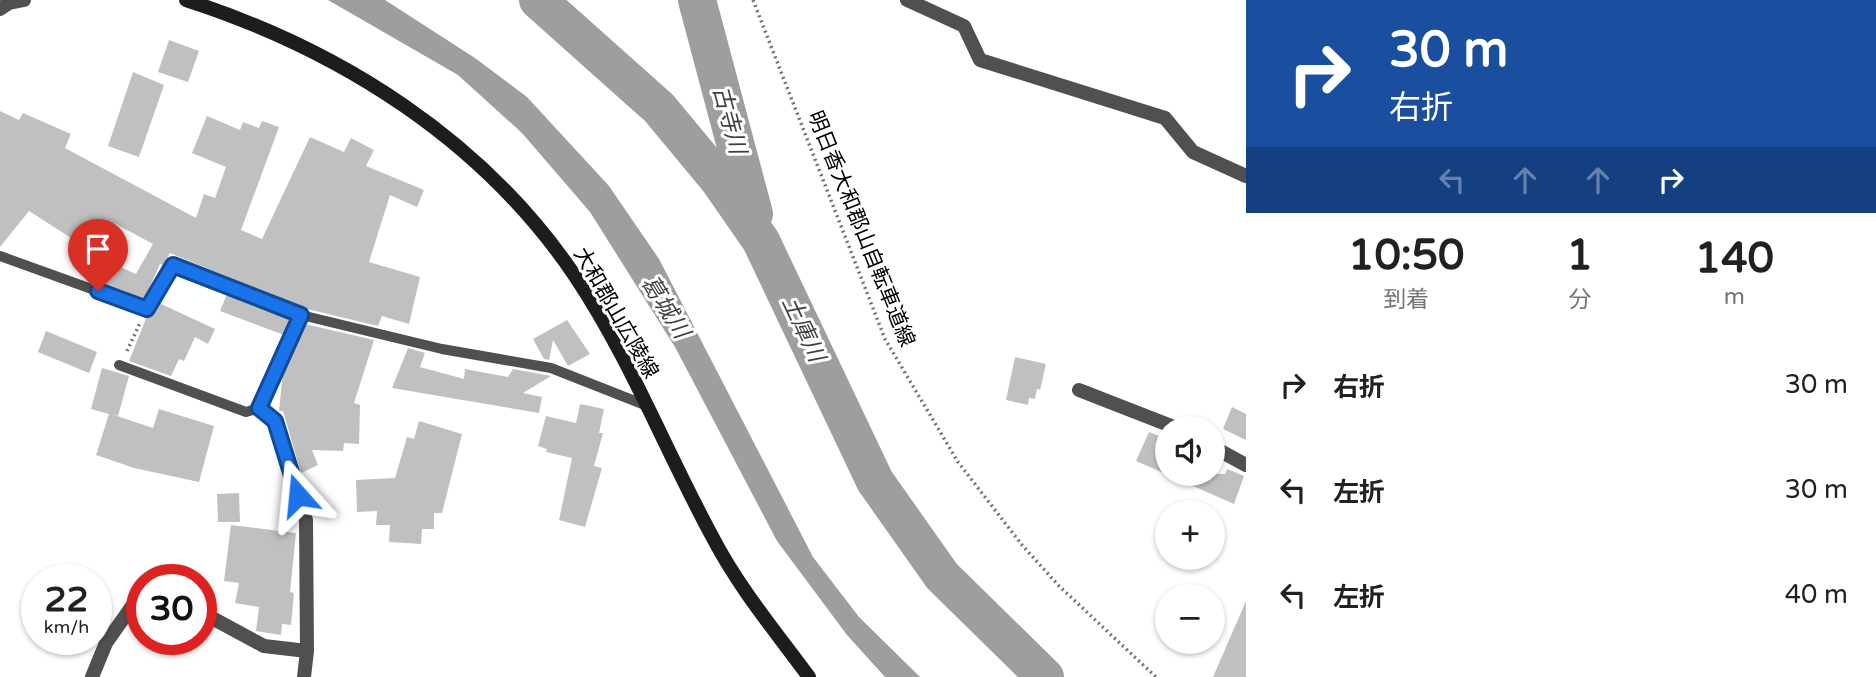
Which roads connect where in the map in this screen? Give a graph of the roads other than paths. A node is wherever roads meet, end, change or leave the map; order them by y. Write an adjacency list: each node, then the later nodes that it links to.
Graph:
1 (24, 0): 4 (street)
2 (186, 0): 10 (main road, 大和郡山広陵線)
3 (907, 0): 5 (street)
4 (0, 9)
5 (1246, 176)
6 (0, 256): 7 (lane)
7 (301, 315): 10 (lane); 11 (lane)
8 (119, 365): 11 (lane)
9 (1079, 390): 12 (street)
10 (645, 405): 20 (main road, 大和郡山広陵線)
11 (259, 408): 17 (street)
12 (1155, 420)
13 (1225, 454): 14 (street)
14 (1246, 465)
15 (126, 615): 18 (street)
16 (217, 621): 17 (street)
17 (307, 651): 19 (street)
18 (92, 677)
19 (304, 677)
20 (809, 677)

